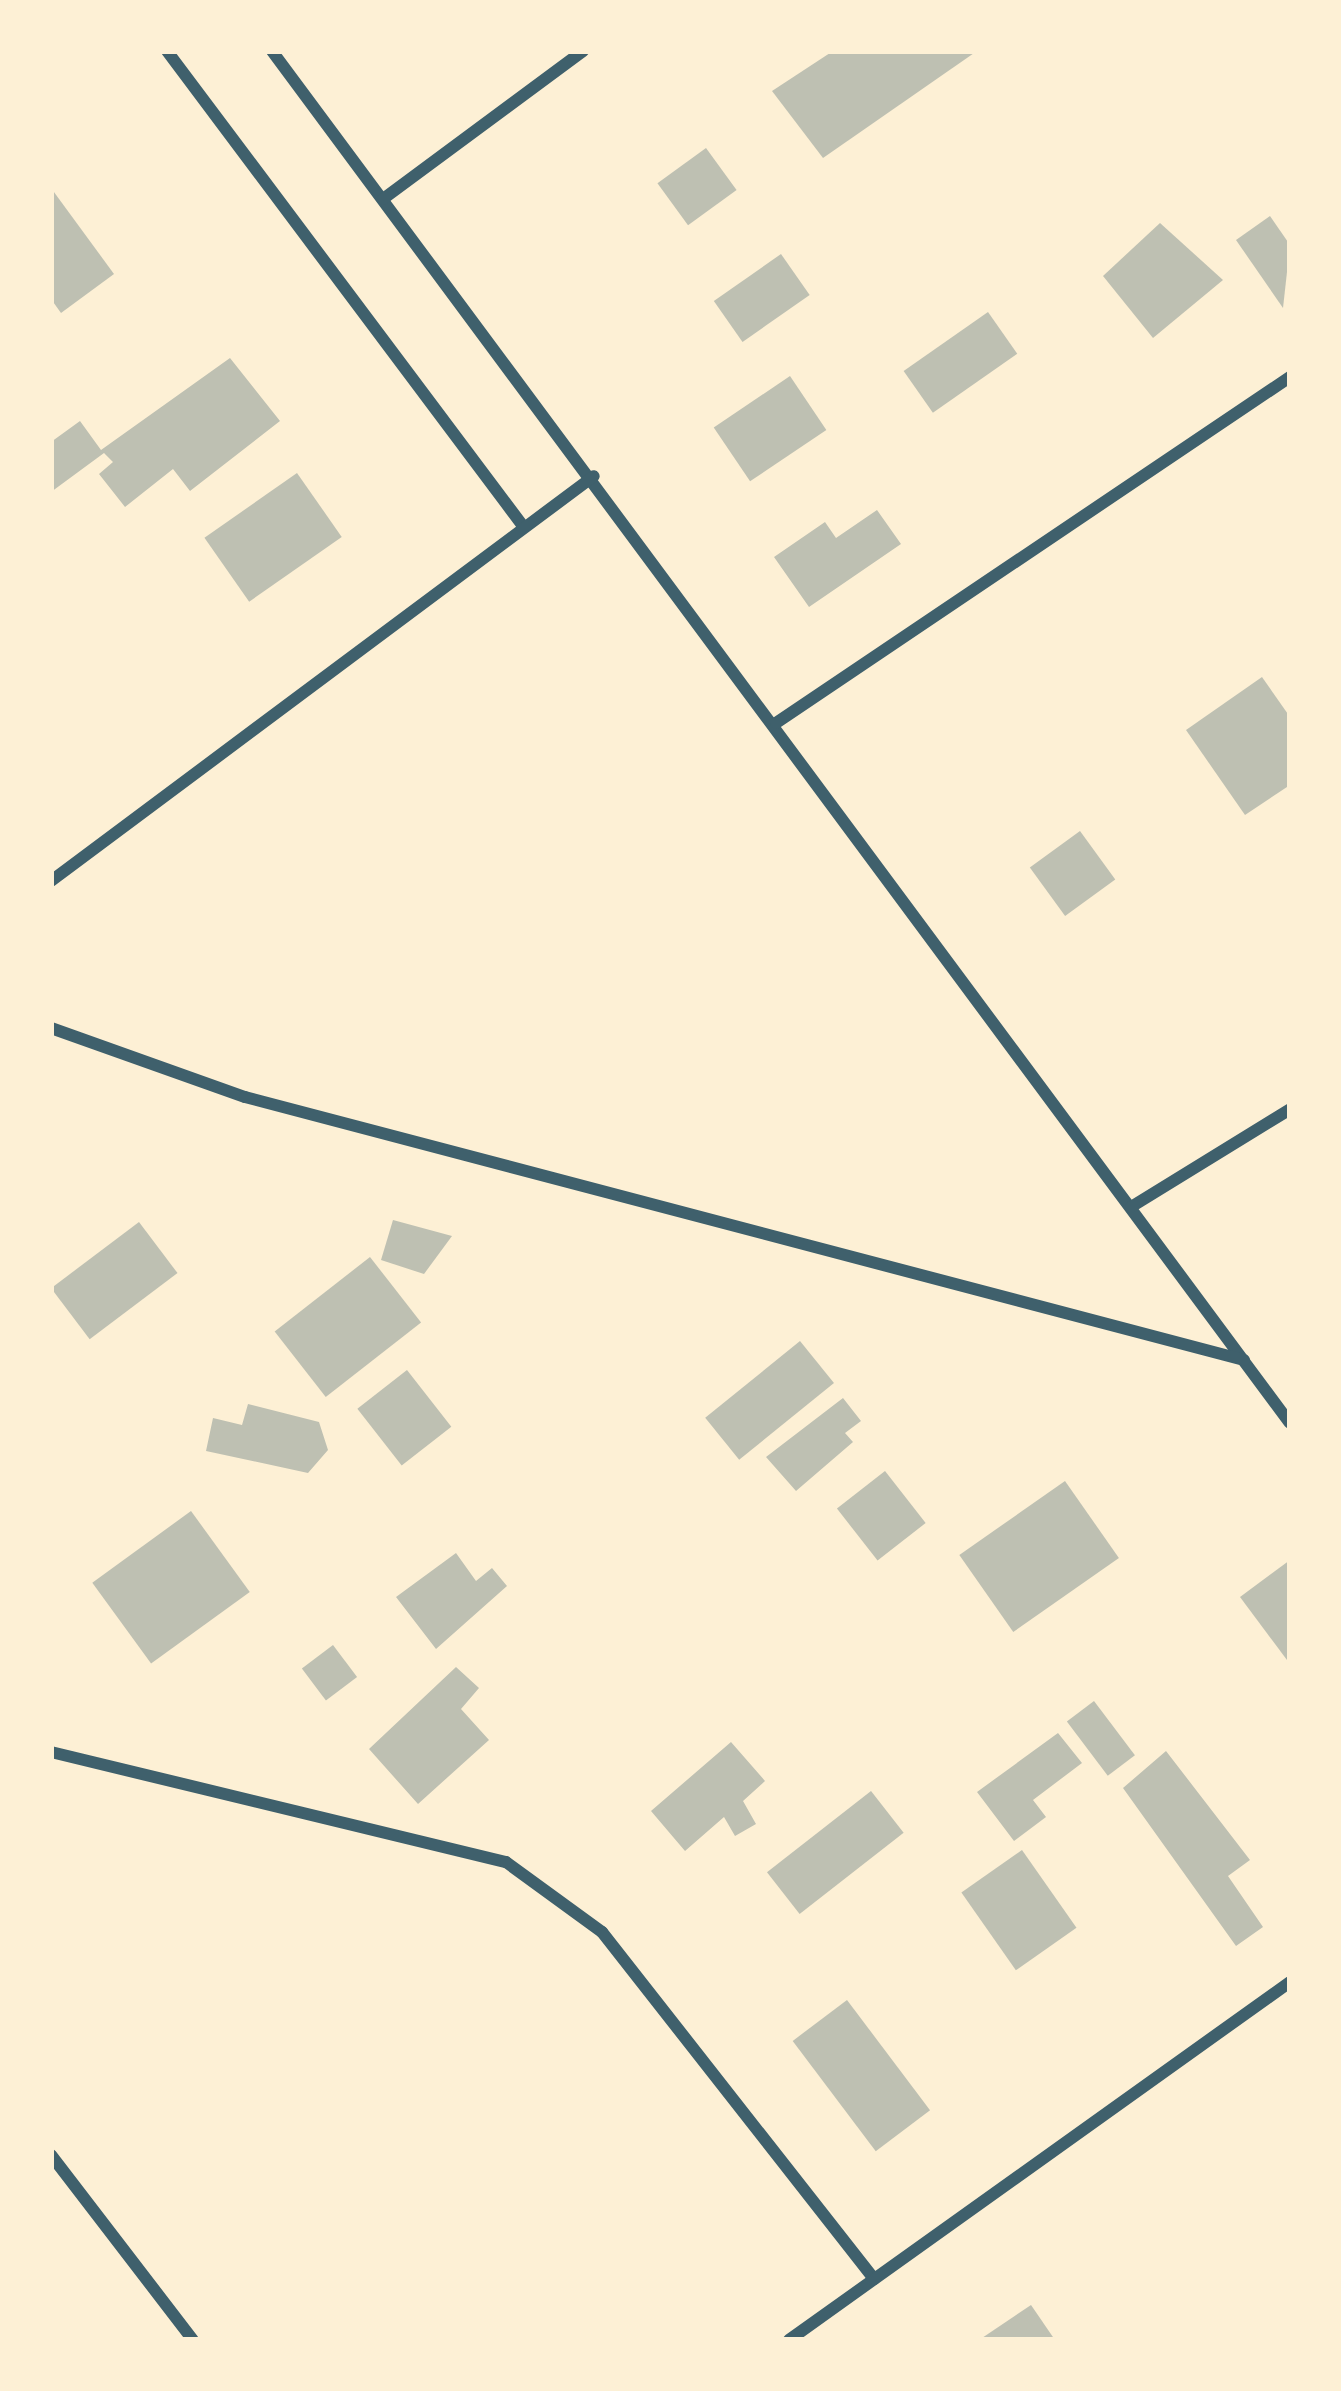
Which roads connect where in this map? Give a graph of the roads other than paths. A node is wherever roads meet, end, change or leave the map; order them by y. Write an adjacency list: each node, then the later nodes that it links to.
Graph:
1 (167, 51): 7 (street)
2 (272, 51): 4 (street)
3 (583, 51): 4 (street)
4 (383, 199): 6 (street)
5 (1290, 377): 8 (street)
6 (594, 476): 7 (street); 8 (street)
7 (523, 526): 9 (street)
8 (776, 723): 12 (street)
9 (51, 881)
10 (51, 1028): 13 (street)
11 (1290, 1109): 12 (street)
12 (1131, 1208): 13 (street)
13 (1244, 1360): 14 (street)
14 (1290, 1423)
15 (51, 1752): 18 (street)
16 (1290, 1982): 18 (street)
17 (51, 2155): 19 (street)
18 (874, 2279): 20 (street)
19 (193, 2340)
20 (789, 2340)

